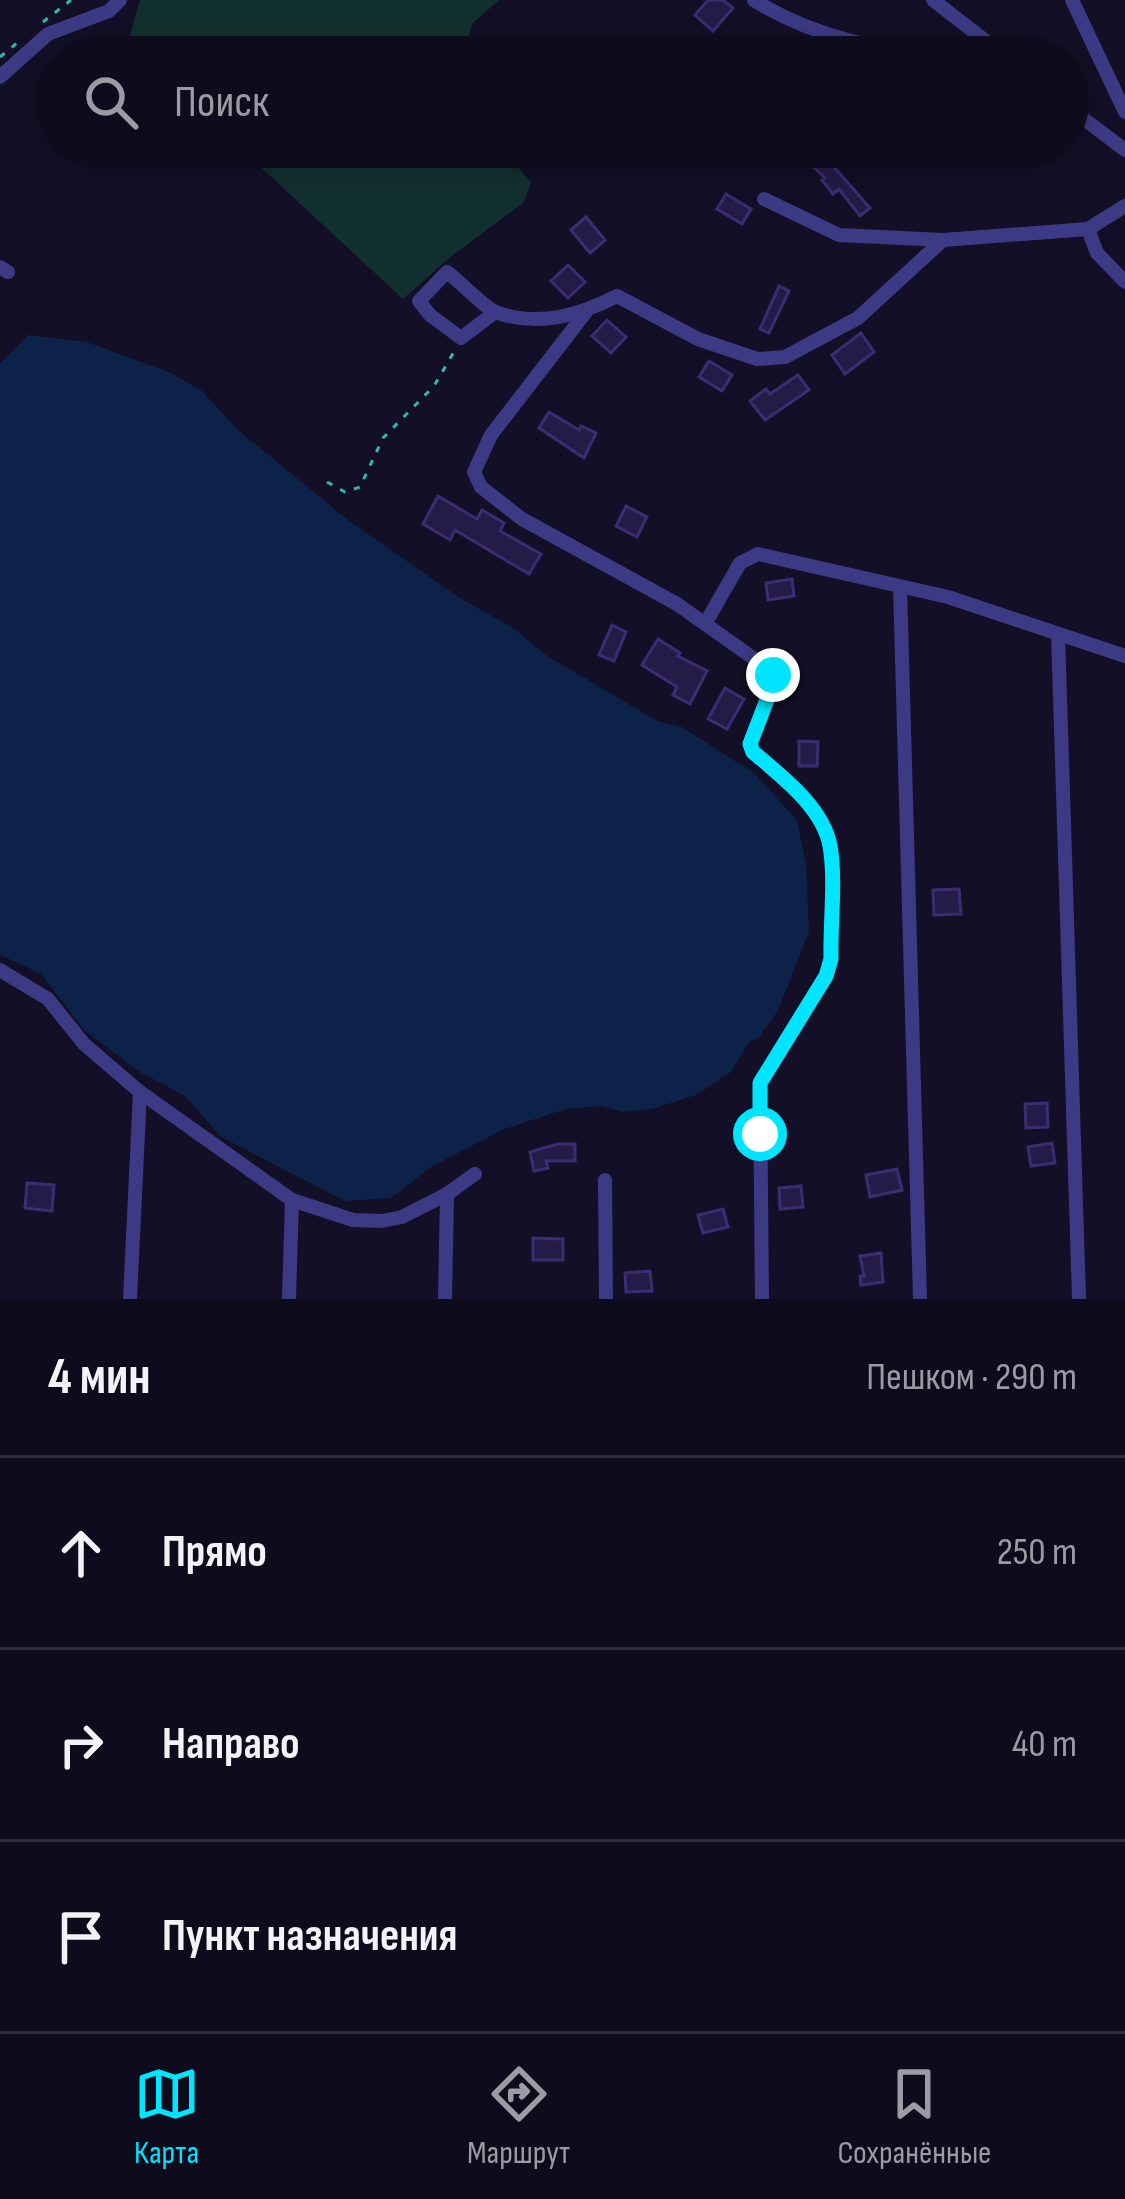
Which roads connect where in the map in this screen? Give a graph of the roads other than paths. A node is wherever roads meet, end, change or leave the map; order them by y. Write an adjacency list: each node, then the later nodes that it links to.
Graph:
1 (754, 0): 6 (street)
2 (933, 0): 7 (street)
3 (1072, 0): 10 (street)
4 (114, 6): 5 (street)
5 (46, 36)
6 (834, 36)
7 (979, 36)
8 (36, 45): 9 (street)
9 (0, 77)
10 (1125, 112)
11 (1089, 123): 12 (street)
12 (1125, 150)
13 (764, 200): 16 (street)
14 (1125, 206): 15 (street)
15 (1088, 229): 16 (street); 17 (street)
16 (943, 239): 18 (street)
17 (1125, 282)
18 (586, 312): 19 (street); 21 (street)
19 (494, 313): 19 (street)
20 (900, 586): 21 (street); 22 (street); 35 (street)
21 (705, 624): 34 (street)
22 (1058, 634): 23 (street); 36 (street)
23 (1125, 656)
24 (0, 970): 25 (street)
25 (140, 1091): 29 (street); 30 (street)
26 (475, 1174): 28 (street)
27 (605, 1180): 33 (street)
28 (447, 1195): 29 (street); 32 (street)
29 (292, 1200): 31 (street)
30 (130, 1299)
31 (289, 1299)
32 (446, 1299)
33 (605, 1299)
34 (762, 1299)
35 (920, 1299)
36 (1078, 1299)

